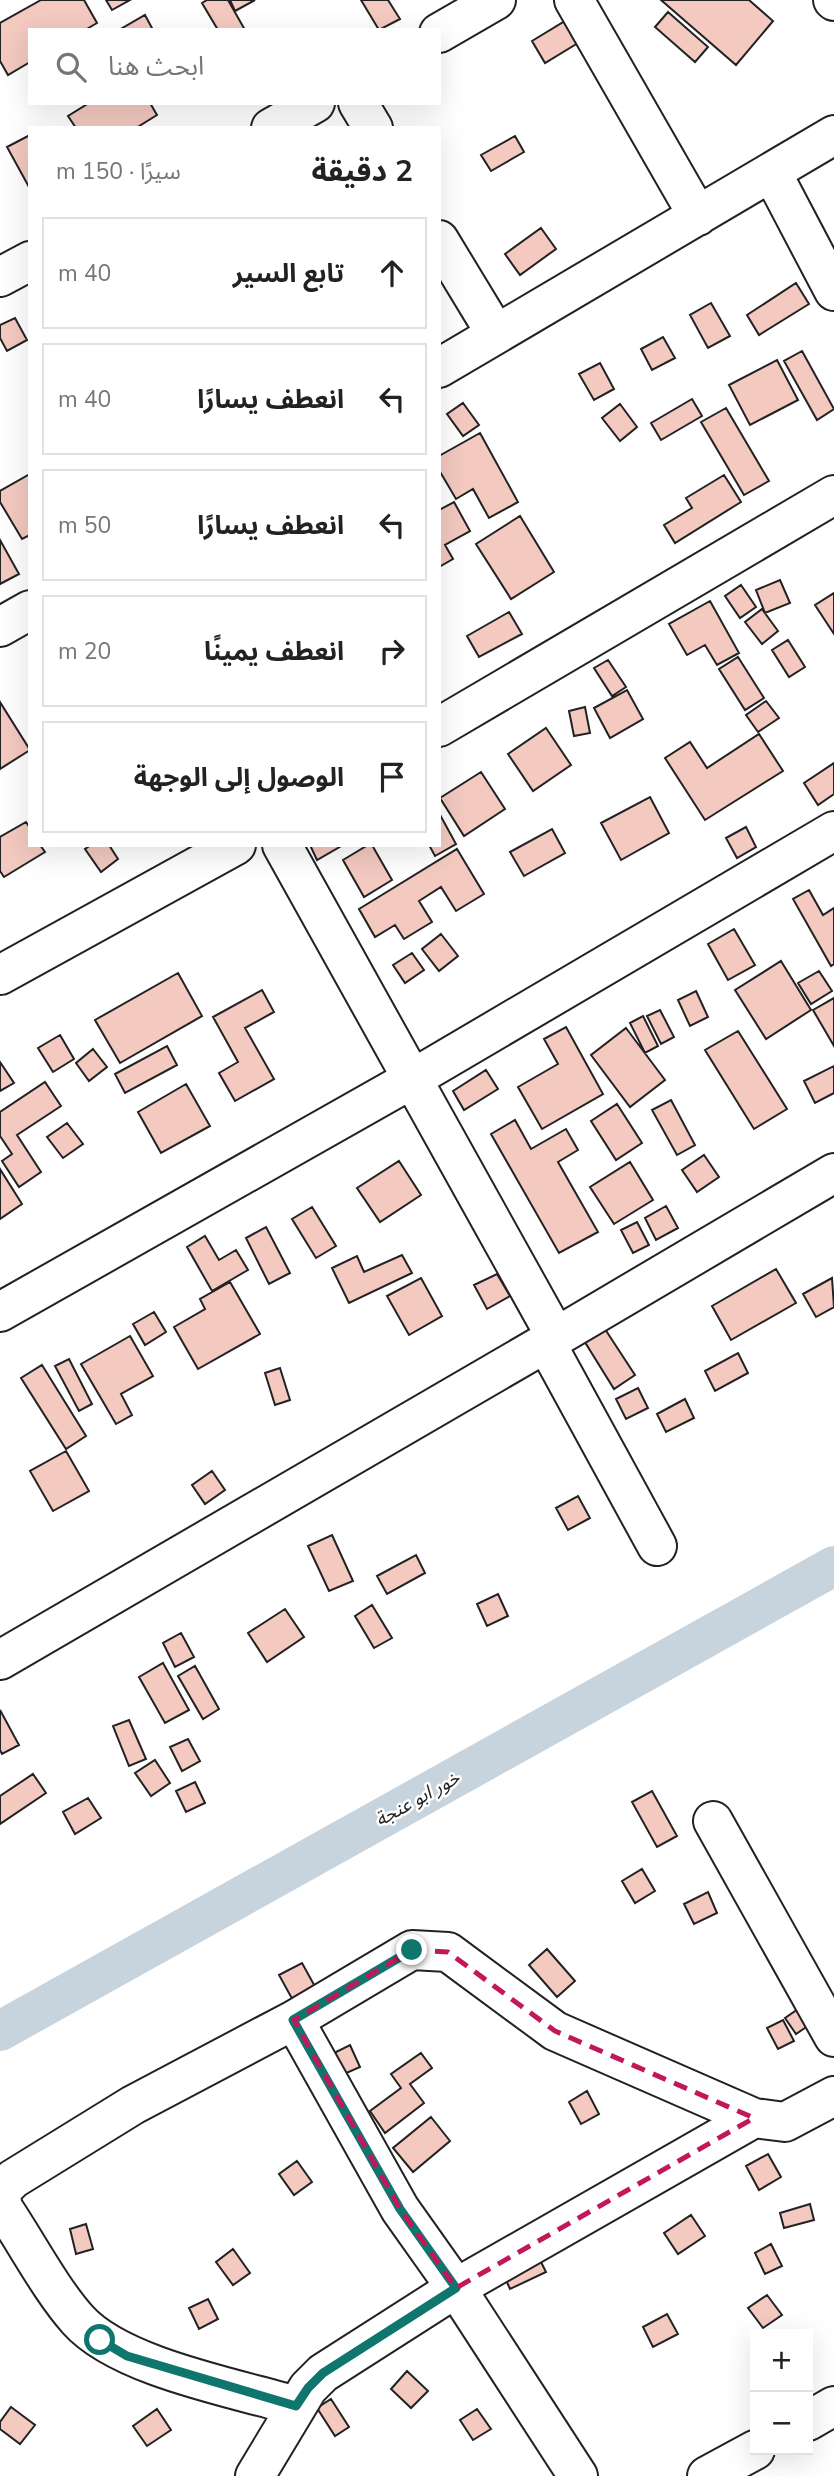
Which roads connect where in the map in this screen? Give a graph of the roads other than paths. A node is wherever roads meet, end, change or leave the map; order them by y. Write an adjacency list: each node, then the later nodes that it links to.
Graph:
1 (496, 0): 3 (street)
2 (574, 0): 10 (street)
3 (441, 32)
4 (311, 105): 6 (street)
5 (359, 105): 7 (street)
6 (275, 126)
7 (372, 126)
8 (834, 135): 9 (street)
9 (772, 173): 10 (street); 12 (street)
10 (698, 216): 13 (street)
11 (441, 243): 13 (street)
12 (834, 291)
13 (496, 334): 14 (street)
14 (441, 367)
15 (834, 495): 18 (street)
16 (28, 611): 17 (street)
17 (0, 627)
18 (441, 726)
19 (834, 831): 23 (street)
20 (232, 847): 22 (street)
21 (283, 847): 23 (street)
22 (0, 975)
23 (412, 1079): 25 (street); 26 (street)
24 (834, 1173): 26 (street)
25 (0, 1312)
26 (551, 1340): 27 (street); 28 (street)
27 (656, 1546)
28 (0, 1660)
29 (713, 1821): 31 (street)
30 (293, 2020): 33 (street); 34 (street); 35 (street)
31 (834, 2037)
32 (834, 2096): 33 (street)
33 (754, 2118): 34 (street)
34 (456, 2288): 35 (street); 41 (street)
35 (296, 2406): 40 (street)
36 (834, 2406): 37 (street)
37 (813, 2418)
38 (750, 2453): 39 (street)
39 (717, 2474)
40 (255, 2476)
41 (578, 2476)

